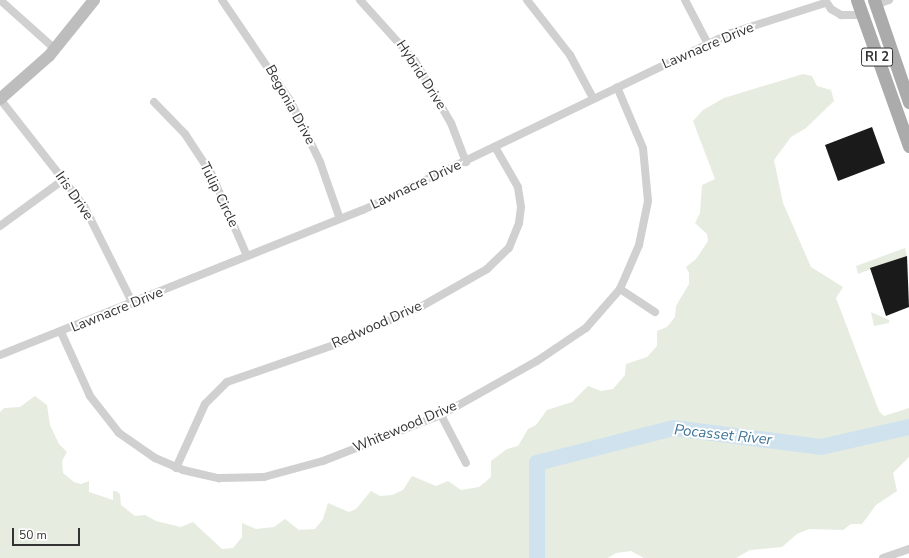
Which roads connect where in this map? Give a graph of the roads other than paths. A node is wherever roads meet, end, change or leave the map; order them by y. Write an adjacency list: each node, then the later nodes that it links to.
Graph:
1 (0, 0): 13 (street)
2 (94, 0): 13 (street)
3 (222, 0): 23 (street, Begonia Drive)
4 (360, 0): 21 (street, Hybrid Drive)
5 (527, 0): 15 (street)
6 (685, 0): 12 (street)
7 (857, 0): 11 (main road, RI 2)
8 (889, 0): 10 (street)
9 (825, 1): 11 (street, Lawnacre Drive); 12 (street, Lawnacre Drive)
10 (874, 2): 18 (main road, RI 2)
11 (863, 15): 19 (main road, RI 2)
12 (708, 44): 14 (street, Lawnacre Drive)
13 (55, 48): 16 (street)
14 (617, 87): 15 (street, Lawnacre Drive); 26 (street, Whitewood Drive)
15 (593, 98): 20 (street, Lawnacre Drive)
16 (0, 99): 22 (street, Iris Drive)
17 (154, 102): 25 (street, Tulip Circle)
18 (909, 102)
19 (909, 146)
20 (495, 147): 21 (street, Lawnacre Drive); 33 (street, Redwood Drive)
21 (466, 162): 23 (street, Lawnacre Drive)
22 (63, 180): 24 (street); 27 (street, Iris Drive)
23 (340, 219): 25 (street, Lawnacre Drive)
24 (0, 226)
25 (246, 256): 27 (street, Lawnacre Drive)
26 (620, 289): 28 (street); 31 (street, Whitewood Drive)
27 (133, 304): 29 (street, Lawnacre Drive)
28 (655, 312)
29 (61, 332): 30 (street, Lawnacre Drive); 33 (street, Whitewood Drive)
30 (0, 356)
31 (441, 415): 32 (street); 33 (street, Whitewood Drive)
32 (466, 463)
33 (176, 468)
34 (909, 549): 35 (street)
35 (883, 558)

